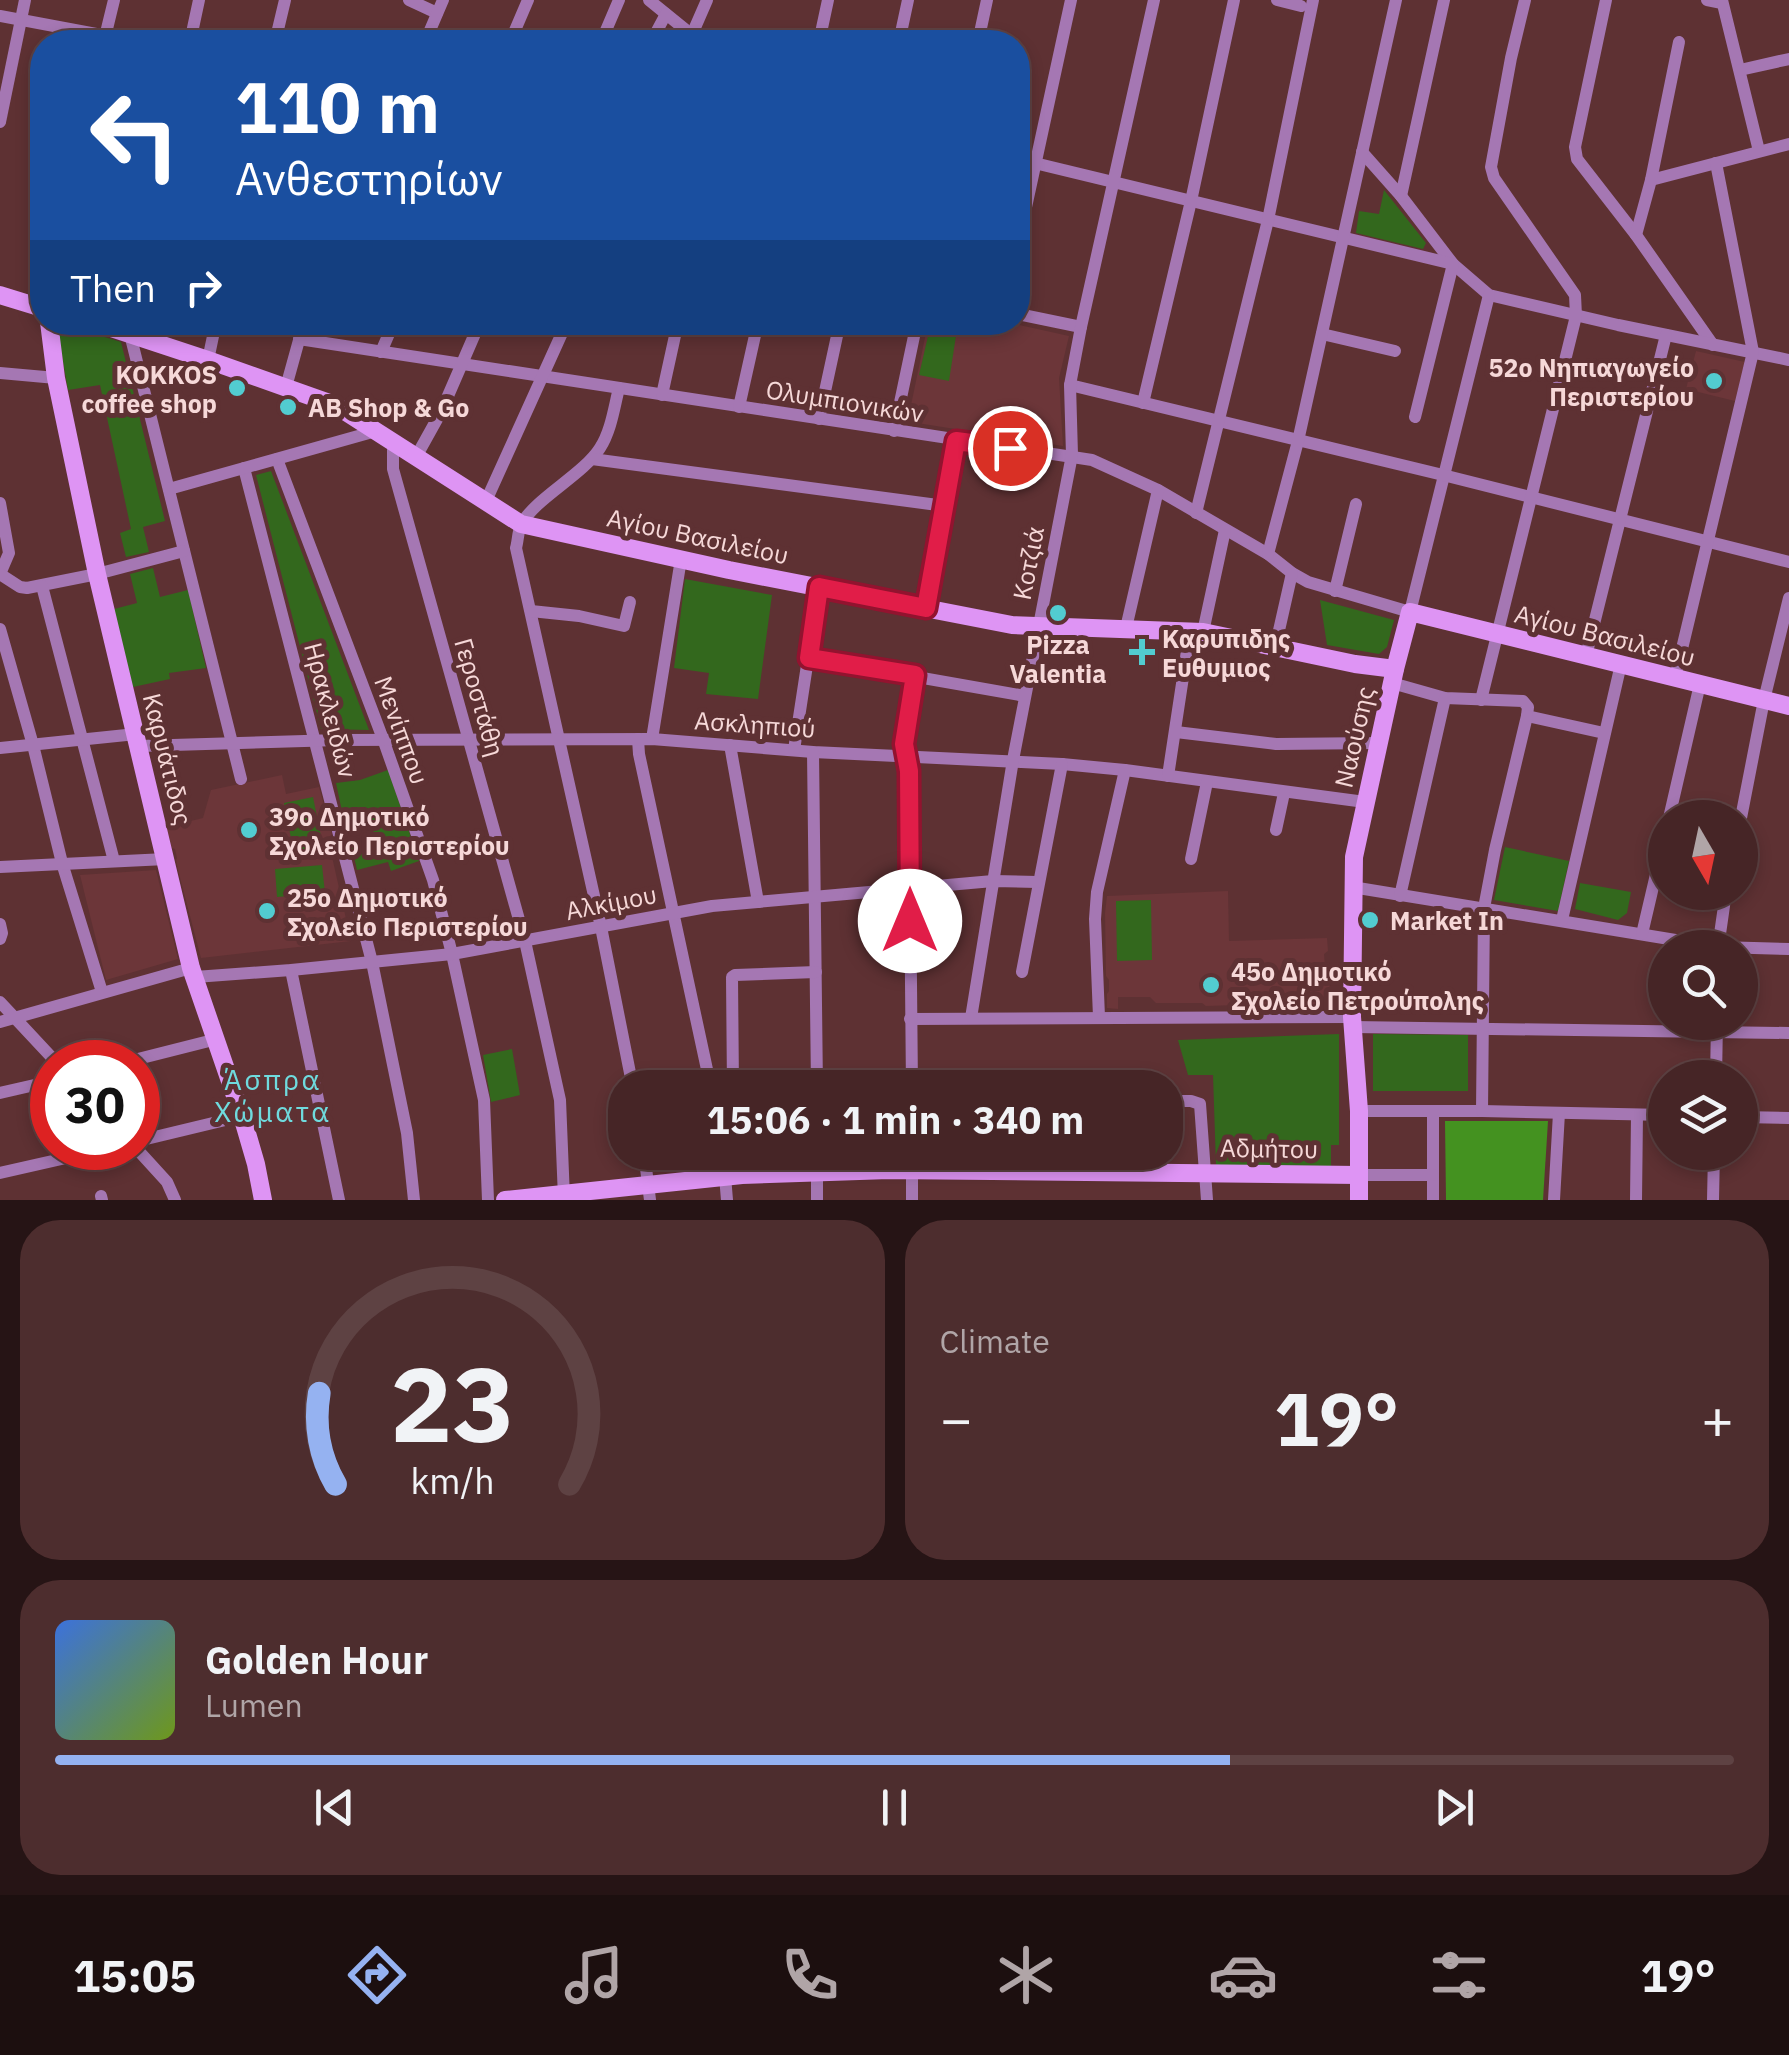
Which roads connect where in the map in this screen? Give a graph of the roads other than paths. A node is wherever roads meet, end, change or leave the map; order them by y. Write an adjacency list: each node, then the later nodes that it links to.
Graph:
1 (25, 0): 27 (street)
2 (114, 0): 29 (street)
3 (200, 0): 30 (street)
4 (285, 0): 31 (street)
5 (409, 0): 24 (street)
6 (528, 0): 33 (street)
7 (619, 0): 34 (street)
8 (649, 0): 25 (street)
9 (707, 0): 37 (street)
10 (828, 0): 38 (street)
11 (908, 0): 39 (street)
12 (988, 0): 40 (street)
13 (1072, 0): 50 (street)
14 (1154, 0): 52 (street, Κοτζιά)
15 (1234, 0): 55 (street)
16 (1277, 0): 23 (street)
17 (1444, 0): 54 (street)
18 (1525, 0): 64 (street)
19 (1606, 0): 57 (street)
20 (1707, 0): 22 (street)
21 (1392, 1): 47 (street)
22 (1722, 1): 43 (street)
23 (1307, 3): 56 (street)
24 (440, 7): 32 (street)
25 (666, 14): 35 (street); 36 (street)
26 (0, 16): 27 (street)
27 (21, 20): 28 (street); 44 (street)
28 (65, 30)
29 (107, 30)
30 (193, 30)
31 (278, 30)
32 (430, 30)
33 (515, 30)
34 (606, 30)
35 (657, 30)
36 (683, 30)
37 (694, 30)
38 (822, 30)
39 (902, 30)
40 (981, 30)
41 (1680, 42): 51 (street)
42 (1789, 59): 43 (street)
43 (1740, 70): 46 (street)
44 (0, 122)
45 (1789, 144): 46 (street)
46 (1759, 151): 49 (street)
47 (1362, 152): 54 (street); 58 (street)
48 (1030, 162): 50 (street)
49 (1716, 162): 51 (street); 84 (street)
50 (1036, 164): 52 (street); 53 (street)
51 (1650, 180): 57 (street)
52 (1113, 182): 55 (street); 65 (street, Κοτζιά)
53 (1030, 191)
54 (1401, 196): 59 (street)
55 (1191, 201): 56 (street); 95 (street)
56 (1268, 220): 58 (street); 99 (street)
57 (1636, 235): 81 (street)
58 (1345, 239): 59 (street); 66 (street)
59 (1452, 264): 61 (street); 97 (street)
60 (0, 296): 62 (street)
61 (1489, 296): 64 (street); 110 (street, Ναούσης)
62 (30, 305)
63 (1030, 316): 65 (street)
64 (1576, 316): 79 (street); 113 (street)
65 (1081, 327): 91 (street, Κοτζιά)
66 (1322, 334): 82 (street); 103 (street)
67 (51, 335): 90 (street, Καρυάτιδος)
68 (132, 335): 111 (street)
69 (147, 335): 85 (street, Αγίου Βασιλείου)
70 (213, 335): 85 (street)
71 (300, 335): 80 (street)
72 (388, 335): 83 (street)
73 (474, 335): 87 (street)
74 (562, 335): 89 (street)
75 (675, 335): 94 (street)
76 (755, 335): 96 (street)
77 (837, 335): 98 (street)
78 (915, 335): 101 (street)
79 (1666, 335): 81 (street); 119 (street)
80 (299, 339): 83 (street, Ολυμπιονικών); 92 (street)
81 (1714, 345): 84 (street)
82 (1395, 350)
83 (381, 352): 87 (street, Ολυμπιονικών)
84 (1752, 352): 86 (street); 122 (street)
85 (208, 360): 92 (street, Αγίου Βασιλείου)
86 (1789, 360)
87 (462, 364): 89 (street, Ολυμπιονικών); 106 (street)
88 (0, 373): 90 (street)
89 (543, 377): 93 (street, Ολυμπιονικών); 114 (street)
90 (56, 378): 129 (street, Καρυάτιδος)
91 (1070, 385): 95 (street); 105 (street, Κοτζιά)
92 (286, 386): 100 (street, Αγίου Βασιλείου)
93 (619, 388): 94 (street, Ολυμπιονικών); 108 (street)
94 (662, 395): 96 (street, Ολυμπιονικών)
95 (1143, 403): 99 (street)
96 (739, 407): 98 (street, Ολυμπιονικών)
97 (1414, 417)
98 (820, 419): 101 (street, Ολυμπιονικών)
99 (1220, 423): 103 (street); 118 (street)
100 (376, 431): 104 (street, Αγίου Βασιλείου); 107 (street)
101 (894, 431): 102 (street, Ολυμπιονικών)
102 (956, 441): 105 (street, Ολυμπιονικών); 117 (street)
103 (1298, 441): 110 (street); 124 (street)
104 (393, 442): 106 (street, Αγίου Βασιλείου); 159 (street, Γεροστάθη)
105 (1072, 456): 112 (street, Ολυμπιονικών); 138 (street, Κοτζιά)
106 (416, 457): 114 (street, Αγίου Βασιλείου)
107 (276, 459): 109 (street); 161 (street, Μενίππου)
108 (592, 459): 117 (street); 120 (street)
109 (244, 468): 111 (street); 165 (street, Ηρακλειδών)
110 (1443, 475): 113 (street); 137 (street, Ναούσης)
111 (169, 489): 123 (street)
112 (1158, 490): 118 (street, Ολυμπιονικών); 139 (street)
113 (1532, 498): 119 (street); 142 (street)
114 (486, 501): 120 (street, Αγίου Βασιλείου)
115 (0, 503): 128 (street)
116 (1356, 504): 132 (street)
117 (945, 506): 135 (street)
118 (1196, 512): 121 (street, Ολυμπιονικών)
119 (1620, 519): 122 (street); 144 (street)
120 (522, 524): 125 (street, Αγίου Βασιλείου); 136 (street)
121 (1226, 530): 124 (street, Ολυμπιονικών); 141 (street)
122 (1708, 541): 126 (street); 149 (street)
123 (184, 551): 129 (street); 166 (street)
124 (1268, 554): 127 (street, Ολυμπιονικών)
125 (681, 559): 131 (street, Αγίου Βασιλείου); 162 (street)
126 (1789, 562)
127 (1292, 573): 132 (street, Ολυμπιονικών); 143 (street)
128 (0, 574): 130 (street)
129 (97, 574): 130 (street); 164 (street, Καρυάτιδος)
130 (42, 586): 163 (street)
131 (819, 587): 135 (street, Αγίου Βασιλείου); 145 (street)
132 (1335, 591): 137 (street, Ολυμπιονικών)
133 (1789, 598): 154 (street)
134 (630, 602): 136 (street)
135 (926, 608): 138 (street, Αγίου Βασιλείου)
136 (531, 611): 160 (street)
137 (1410, 612): 142 (street, Αγίου Βασιλείου); 148 (street, Ναούσης)
138 (1038, 627): 139 (street, Αγίου Βασιλείου); 151 (street, Κοτζιά)
139 (1126, 628): 141 (street, Αγίου Βασιλείου)
140 (0, 629): 168 (street)
141 (1196, 632): 143 (street, Αγίου Βασιλείου); 157 (street)
142 (1497, 634): 144 (street, Αγίου Βασιλείου); 153 (street)
143 (1275, 648): 148 (street, Αγίου Βασιλείου)
144 (1586, 656): 146 (street, Αγίου Βασιλείου)
145 (809, 658): 147 (street); 171 (street)
146 (1621, 664): 149 (street, Αγίου Βασιλείου); 158 (street)
147 (915, 675): 151 (street); 173 (street)
148 (1393, 676): 152 (street); 167 (street, Ναούσης)
149 (1675, 678): 150 (street, Αγίου Βασιλείου)
150 (1700, 684): 154 (street, Αγίου Βασιλείου); 181 (street)
151 (1025, 696): 174 (street, Κοτζιά)
152 (1445, 698): 153 (street); 194 (street)
153 (1481, 700): 156 (street)
154 (1764, 700): 155 (street, Αγίου Βασιλείου); 182 (street)
155 (1789, 706)
156 (1527, 716): 158 (street); 197 (street)
157 (1176, 732): 167 (street); 177 (street)
158 (1604, 733): 200 (street)
159 (468, 738): 160 (street, Ασκληπιού); 161 (street, Ασκληπιού); 206 (street, Γεροστάθη)
160 (558, 738): 162 (street, Ασκληπιού); 202 (street)
161 (382, 739): 165 (street, Ασκληπιού); 209 (street, Μενίππου)
162 (645, 739): 169 (street, Ασκληπιού); 199 (street)
163 (83, 740): 164 (street, Ασκληπιού); 168 (street, Ασκληπιού); 187 (street)
164 (137, 740): 166 (street, Ασκληπιού); 185 (street, Καρυάτιδος)
165 (315, 740): 166 (street, Ασκληπιού); 210 (street, Ηρακλειδών)
166 (232, 742): 178 (street)
167 (1378, 744): 183 (street, Ναούσης)
168 (32, 746): 170 (street, Ασκληπιού); 188 (street)
169 (730, 746): 171 (street, Ασκληπιού); 196 (street)
170 (0, 748)
171 (794, 750): 172 (street, Ασκληπιού)
172 (813, 752): 173 (street, Ασκληπιού); 195 (street)
173 (905, 755): 174 (street, Ασκληπιού); 193 (street)
174 (1013, 760): 175 (street, Ασκληπιού); 190 (street, Κοτζιά)
175 (1062, 764): 176 (street, Ασκληπιού); 191 (street)
176 (1125, 770): 177 (street, Ασκληπιού); 217 (street)
177 (1168, 776): 179 (street, Ασκληπιού)
178 (241, 779)
179 (1207, 782): 180 (street, Ασκληπιού); 186 (street)
180 (1284, 793): 183 (street, Ασκληπιού); 184 (street)
181 (1673, 800)
182 (1744, 800)
183 (1365, 802): 192 (street, Ναούσης)
184 (1276, 830)
185 (166, 858): 187 (street); 212 (street, Καρυάτιδος)
186 (1191, 859)
187 (114, 860): 188 (street)
188 (62, 863): 189 (street); 215 (street)
189 (0, 867)
190 (993, 881): 191 (street, Αλκίμου); 193 (street, Αλκίμου); 219 (street, Κοτζιά)
191 (1037, 882): 214 (street)
192 (1352, 887): 194 (street); 221 (street, Ναούσης)
193 (910, 889): 195 (street, Αλκίμου); 218 (street)
194 (1400, 896): 197 (street)
195 (816, 898): 196 (street, Αλκίμου); 213 (street)
196 (758, 902): 199 (street, Αλκίμου)
197 (1484, 908): 200 (street); 223 (street)
198 (1648, 908): 203 (street)
199 (672, 912): 202 (street, Αλκίμου); 230 (street)
200 (1562, 920): 203 (street)
201 (0, 924): 205 (street)
202 (601, 927): 206 (street, Αλκίμου); 229 (street)
203 (1642, 934): 204 (street)
204 (1648, 935)
205 (0, 939)
206 (525, 941): 209 (street, Αλκίμου); 261 (street, Γεροστάθη)
207 (1758, 948): 208 (street)
208 (1789, 949)
209 (452, 954): 210 (street, Αλκίμου); 266 (street, Μενίππου)
210 (372, 962): 211 (street, Αλκίμου); 265 (street, Ηρακλειδών)
211 (291, 970): 212 (street, Αλκίμου); 264 (street)
212 (193, 972): 215 (street, Αλκίμου); 227 (street, Καρυάτιδος)
213 (816, 972): 231 (street); 232 (street)
214 (1022, 972)
215 (102, 992): 220 (street, Αλκίμου)
216 (0, 1002): 220 (street)
217 (1099, 1017): 219 (street); 221 (street)
218 (910, 1018): 219 (street); 233 (street)
219 (971, 1018)
220 (7, 1020): 226 (street)
221 (1353, 1022): 223 (street); 238 (street, Ναούσης)
222 (1648, 1027): 223 (street)
223 (1483, 1028): 237 (street)
224 (1758, 1030): 225 (street)
225 (1789, 1033)
226 (30, 1040)
227 (217, 1040): 228 (street); 243 (street, Καρυάτιδος)
228 (160, 1054)
229 (629, 1070)
230 (707, 1070)
231 (733, 1070)
232 (816, 1070)
233 (911, 1070)
234 (30, 1086): 235 (street)
235 (0, 1093)
236 (1183, 1101): 255 (street)
237 (1482, 1110): 239 (street); 240 (street)
238 (1359, 1111): 239 (street); 257 (street, Ναούσης)
239 (1433, 1111): 258 (street)
240 (1560, 1113): 241 (street); 274 (street)
241 (1637, 1114): 242 (street); 275 (street)
242 (1648, 1114)
243 (242, 1116): 246 (street); 263 (street, Καρυάτιδος)
244 (1758, 1117): 245 (street)
245 (1789, 1118)
246 (160, 1138)
247 (30, 1166): 256 (street)
248 (158, 1170): 262 (street)
249 (725, 1170): 259 (street)
250 (834, 1170): 254 (street, Αδμήτου)
251 (912, 1170): 270 (street)
252 (1153, 1170): 255 (street, Αδμήτου)
253 (1714, 1170): 276 (street)
254 (817, 1172): 259 (street, Αδμήτου); 269 (street)
255 (1206, 1172): 257 (street, Αδμήτου); 271 (street)
256 (0, 1173)
257 (1359, 1174): 258 (street, Αδμήτου); 272 (street, Ναούσης)
258 (1433, 1176): 273 (street)
259 (726, 1177): 260 (street, Αδμήτου); 268 (street)
260 (650, 1192): 261 (street, Αδμήτου)
261 (564, 1197): 267 (street, Αδμήτου)
262 (175, 1200)
263 (263, 1200)
264 (339, 1200)
265 (414, 1200)
266 (488, 1200)
267 (505, 1200)
268 (727, 1200)
269 (817, 1200)
270 (912, 1200)
271 (1207, 1200)
272 (1358, 1200)
273 (1434, 1200)
274 (1554, 1200)
275 (1636, 1200)
276 (1713, 1200)

